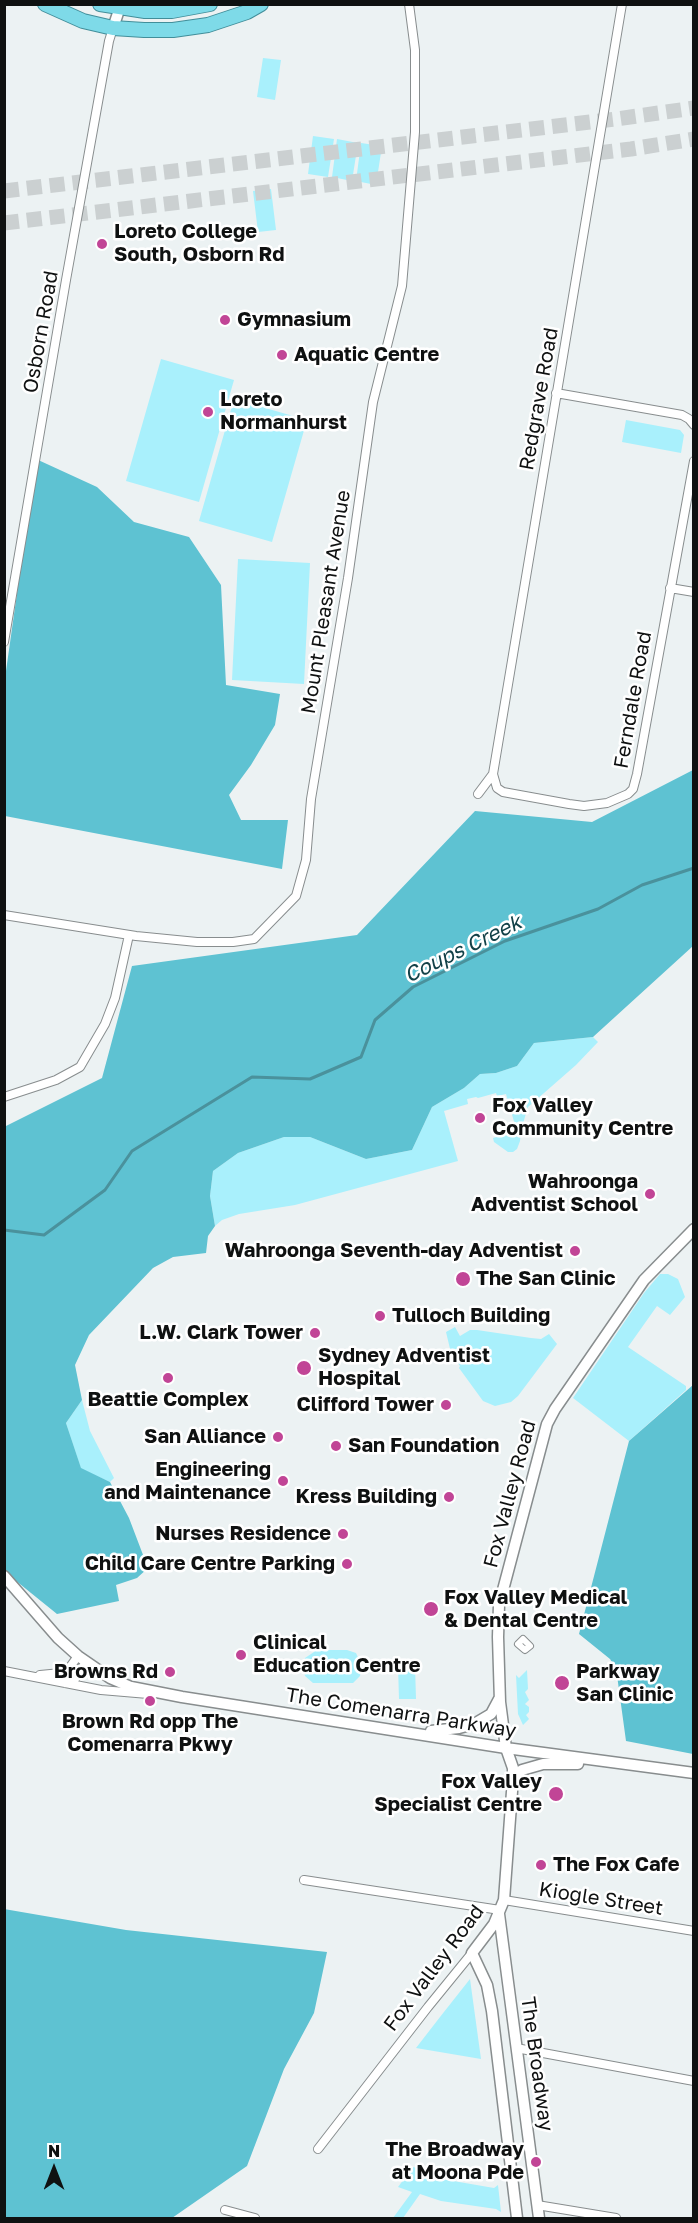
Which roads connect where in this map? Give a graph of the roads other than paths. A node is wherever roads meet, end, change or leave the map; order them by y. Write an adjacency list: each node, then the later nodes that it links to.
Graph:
1 (45, 4): 8 (highway)
2 (100, 4): 7 (highway)
3 (210, 4): 7 (highway)
4 (261, 4): 8 (highway)
5 (409, 4): 19 (street, Mount Pleasant Avenue)
6 (622, 4): 9 (street, Redgrave Road)
7 (121, 6): 8 (main road)
8 (113, 28): 14 (street, Osborn Road)
9 (556, 393): 10 (street); 16 (street, Redgrave Road)
10 (693, 425)
11 (693, 461): 12 (street, Ferndale Road)
12 (670, 588): 13 (street); 16 (street, Ferndale Road)
13 (693, 592)
14 (6, 630): 15 (street, Osborn Road)
15 (4, 642)
16 (493, 774): 17 (street, Redgrave Road)
17 (478, 794)
18 (4, 915): 19 (street, Mount Pleasant Avenue)
19 (129, 935): 20 (street)
20 (4, 1097)
21 (693, 1229): 28 (main road, Fox Valley Road)
22 (4, 1576): 23 (main road, The Comenarra Parkway)
23 (82, 1659): 25 (street); 26 (street); 27 (main road, The Comenarra Parkway)
24 (4, 1671): 25 (street)
25 (27, 1675): 26 (street)
26 (63, 1684): 27 (street)
27 (167, 1695): 29 (main road, The Comenarra Parkway)
28 (500, 1696): 29 (main road); 30 (main road, Fox Valley Road)
29 (412, 1732): 30 (main road, The Comenarra Parkway)
30 (506, 1748): 31 (main road, The Comenarra Parkway); 33 (main road, Fox Valley Road)
31 (609, 1762): 32 (main road, The Comenarra Parkway); 33 (main road)
32 (693, 1773)
33 (513, 1778): 35 (main road, Fox Valley Road)
34 (304, 1880): 35 (street, Kiogle Street)
35 (501, 1908): 36 (street, Kiogle Street); 37 (main road, Fox Valley Road); 38 (main road, The Broadway)
36 (693, 1931)
37 (472, 1953): 40 (street, Fox Valley Road); 44 (main road, The Broadway)
38 (516, 2048): 39 (street); 41 (main road, The Broadway)
39 (693, 2081)
40 (318, 2149)
41 (537, 2205): 45 (main road, The Broadway); 46 (street)
42 (225, 2210): 43 (street)
43 (255, 2218)
44 (517, 2218)
45 (539, 2218)
46 (616, 2218)

